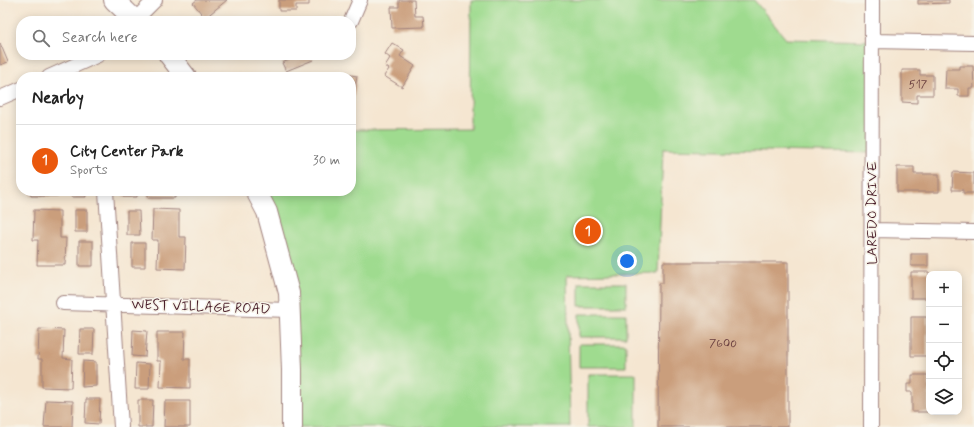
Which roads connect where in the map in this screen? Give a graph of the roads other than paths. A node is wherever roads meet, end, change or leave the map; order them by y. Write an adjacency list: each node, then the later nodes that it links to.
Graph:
1 (114, 0): 5 (street)
2 (156, 0): 6 (street)
3 (360, 0): 7 (street)
4 (872, 0): 8 (street, LAREDO DRIVE)
5 (130, 16)
6 (140, 16)
7 (353, 16)
8 (873, 41): 9 (street); 18 (street, LAREDO DRIVE)
9 (974, 43)
10 (87, 60): 12 (street)
11 (173, 60): 13 (street)
12 (60, 72)
13 (182, 72)
14 (16, 91): 15 (street)
15 (0, 98)
16 (106, 196): 21 (street, WEST VILLAGE ROAD)
17 (259, 196): 22 (street)
18 (872, 230): 19 (street); 25 (street, LAREDO DRIVE)
19 (974, 232)
20 (63, 303): 21 (street, WEST VILLAGE ROAD)
21 (113, 304): 22 (street, WEST VILLAGE ROAD); 23 (street, WEST VILLAGE ROAD)
22 (289, 310): 24 (street)
23 (121, 427)
24 (292, 427)
25 (871, 427)

